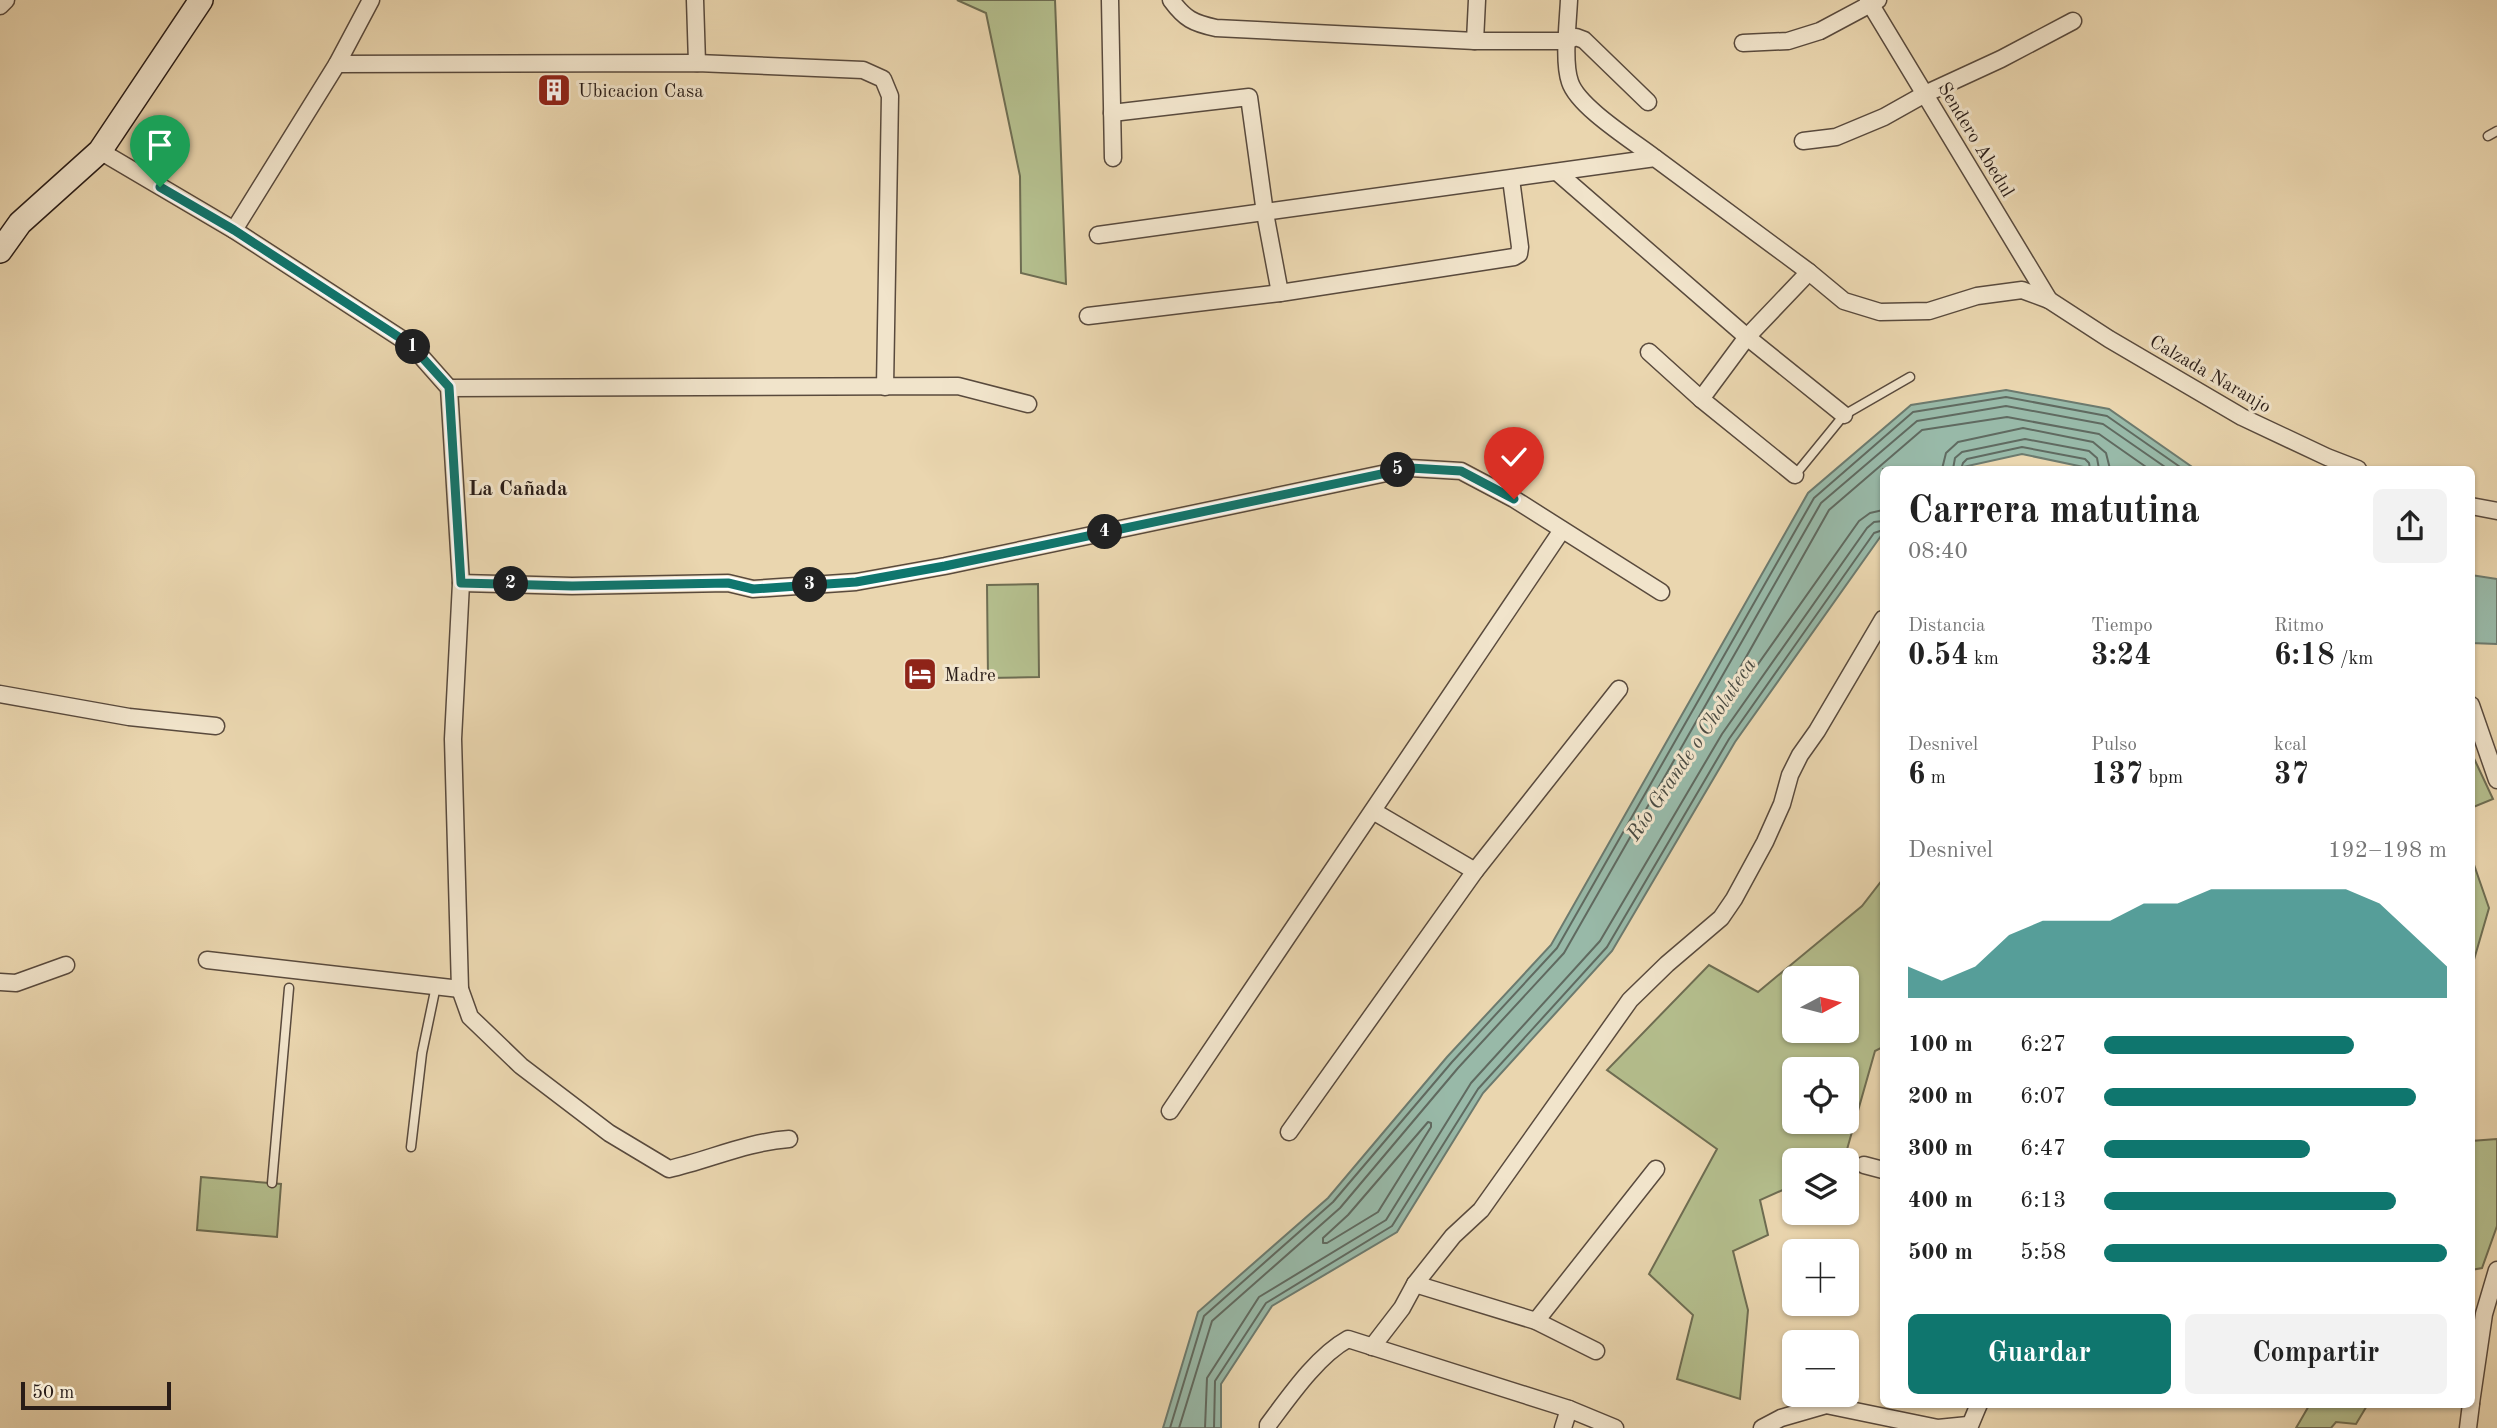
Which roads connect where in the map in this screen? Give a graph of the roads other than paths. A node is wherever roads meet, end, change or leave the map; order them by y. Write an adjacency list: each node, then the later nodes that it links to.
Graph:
1 (6, 0): 10 (street)
2 (201, 0): 23 (main road)
3 (371, 0): 16 (street)
4 (695, 0): 15 (street)
5 (1110, 0): 19 (street)
6 (1171, 0): 12 (street)
7 (1477, 0): 12 (street)
8 (1569, 0): 13 (street)
9 (1872, 2): 14 (street); 17 (street, Sendero Abedul)
10 (0, 6)
11 (2073, 21): 17 (street)
12 (1475, 41): 13 (street)
13 (1567, 41): 18 (street); 25 (street)
14 (1743, 43)
15 (697, 63): 16 (street); 41 (street)
16 (337, 64): 30 (street)
17 (1925, 94): 22 (street); 35 (street, Sendero Abedul)
18 (1648, 102)
19 (1111, 113): 24 (street); 28 (street)
20 (2497, 131): 21 (lane)
21 (2488, 136)
22 (1803, 141)
23 (100, 150): 29 (main road); 30 (street)
24 (1113, 158)
25 (1655, 158): 26 (street); 33 (street)
26 (1557, 172): 27 (street); 37 (street)
27 (1511, 178): 28 (street); 34 (street)
28 (1265, 213): 31 (street); 34 (street)
29 (10, 226): 32 (main road)
30 (234, 230): 40 (street)
31 (1098, 235)
32 (0, 251)
33 (1809, 272): 35 (street); 37 (street)
34 (1280, 293): 36 (street)
35 (2049, 300): 45 (street, Calzada Naranjo)
36 (1088, 316)
37 (1747, 337): 42 (street); 44 (street)
38 (1649, 352): 42 (street)
39 (1910, 377): 44 (lane)
40 (449, 387): 41 (street); 50 (street)
41 (884, 387): 43 (street)
42 (1701, 399): 46 (street)
43 (1028, 404)
44 (1844, 415): 46 (lane)
45 (2350, 466)
46 (1796, 475)
47 (2475, 507): 48 (street)
48 (2497, 511)
49 (1562, 530): 50 (street); 51 (street); 60 (street)
50 (461, 583): 67 (street)
51 (1661, 592)
52 (1880, 624): 77 (street)
53 (1619, 689): 61 (street)
54 (0, 694): 56 (street)
55 (2475, 718): 58 (street)
56 (216, 726)
57 (2497, 730): 58 (street)
58 (2481, 737): 59 (street)
59 (2497, 780)
60 (1373, 811): 61 (street); 68 (street)
61 (1475, 871): 69 (street)
62 (208, 960): 65 (street)
63 (66, 965): 64 (street)
64 (0, 982)
65 (436, 986): 67 (street); 71 (lane)
66 (289, 988): 75 (lane)
67 (460, 989): 70 (street)
68 (1170, 1111)
69 (1289, 1132)
70 (789, 1139)
71 (411, 1147)
72 (1864, 1166): 74 (street)
73 (1656, 1169): 78 (street)
74 (1880, 1169)
75 (272, 1183)
76 (2497, 1270): 81 (street)
77 (1415, 1284): 78 (street); 79 (street)
78 (1536, 1321): 80 (street)
79 (1372, 1347): 84 (street); 87 (street)
80 (1596, 1351)
81 (2475, 1376)
82 (1977, 1408): 85 (street)
83 (2470, 1408): 91 (street)
84 (1569, 1409): 88 (street); 89 (street)
85 (1968, 1426): 90 (street)
86 (1765, 1427): 90 (street)
87 (1268, 1428)
88 (1563, 1428)
89 (1615, 1428)
90 (1938, 1428)
91 (2468, 1428)

